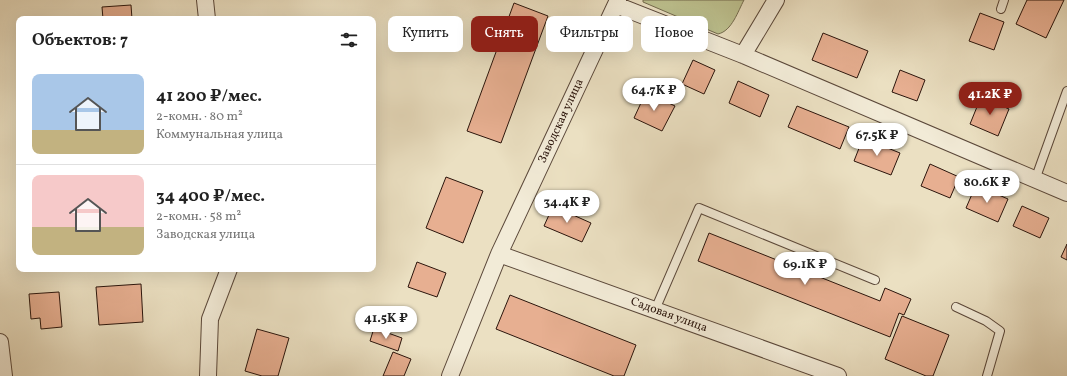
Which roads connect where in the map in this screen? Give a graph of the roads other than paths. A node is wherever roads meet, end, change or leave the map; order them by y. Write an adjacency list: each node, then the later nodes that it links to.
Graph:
1 (205, 0): 6 (street)
2 (776, 0): 7 (street)
3 (1004, 0): 5 (lane)
4 (617, 3): 7 (street); 11 (street, Заводская улица)
5 (1001, 9)
6 (207, 16)
7 (743, 55): 9 (street)
8 (1067, 91): 9 (lane)
9 (1035, 180): 10 (street)
10 (1067, 193)
11 (499, 254): 15 (street, Садовая улица); 19 (street, Заводская улица)
12 (228, 272): 18 (street)
13 (875, 280): 15 (lane)
14 (956, 307): 21 (lane)
15 (655, 310): 20 (street, Садовая улица)
16 (0, 342): 17 (street)
17 (4, 376)
18 (208, 376)
19 (450, 376)
20 (838, 376)
21 (987, 376)

